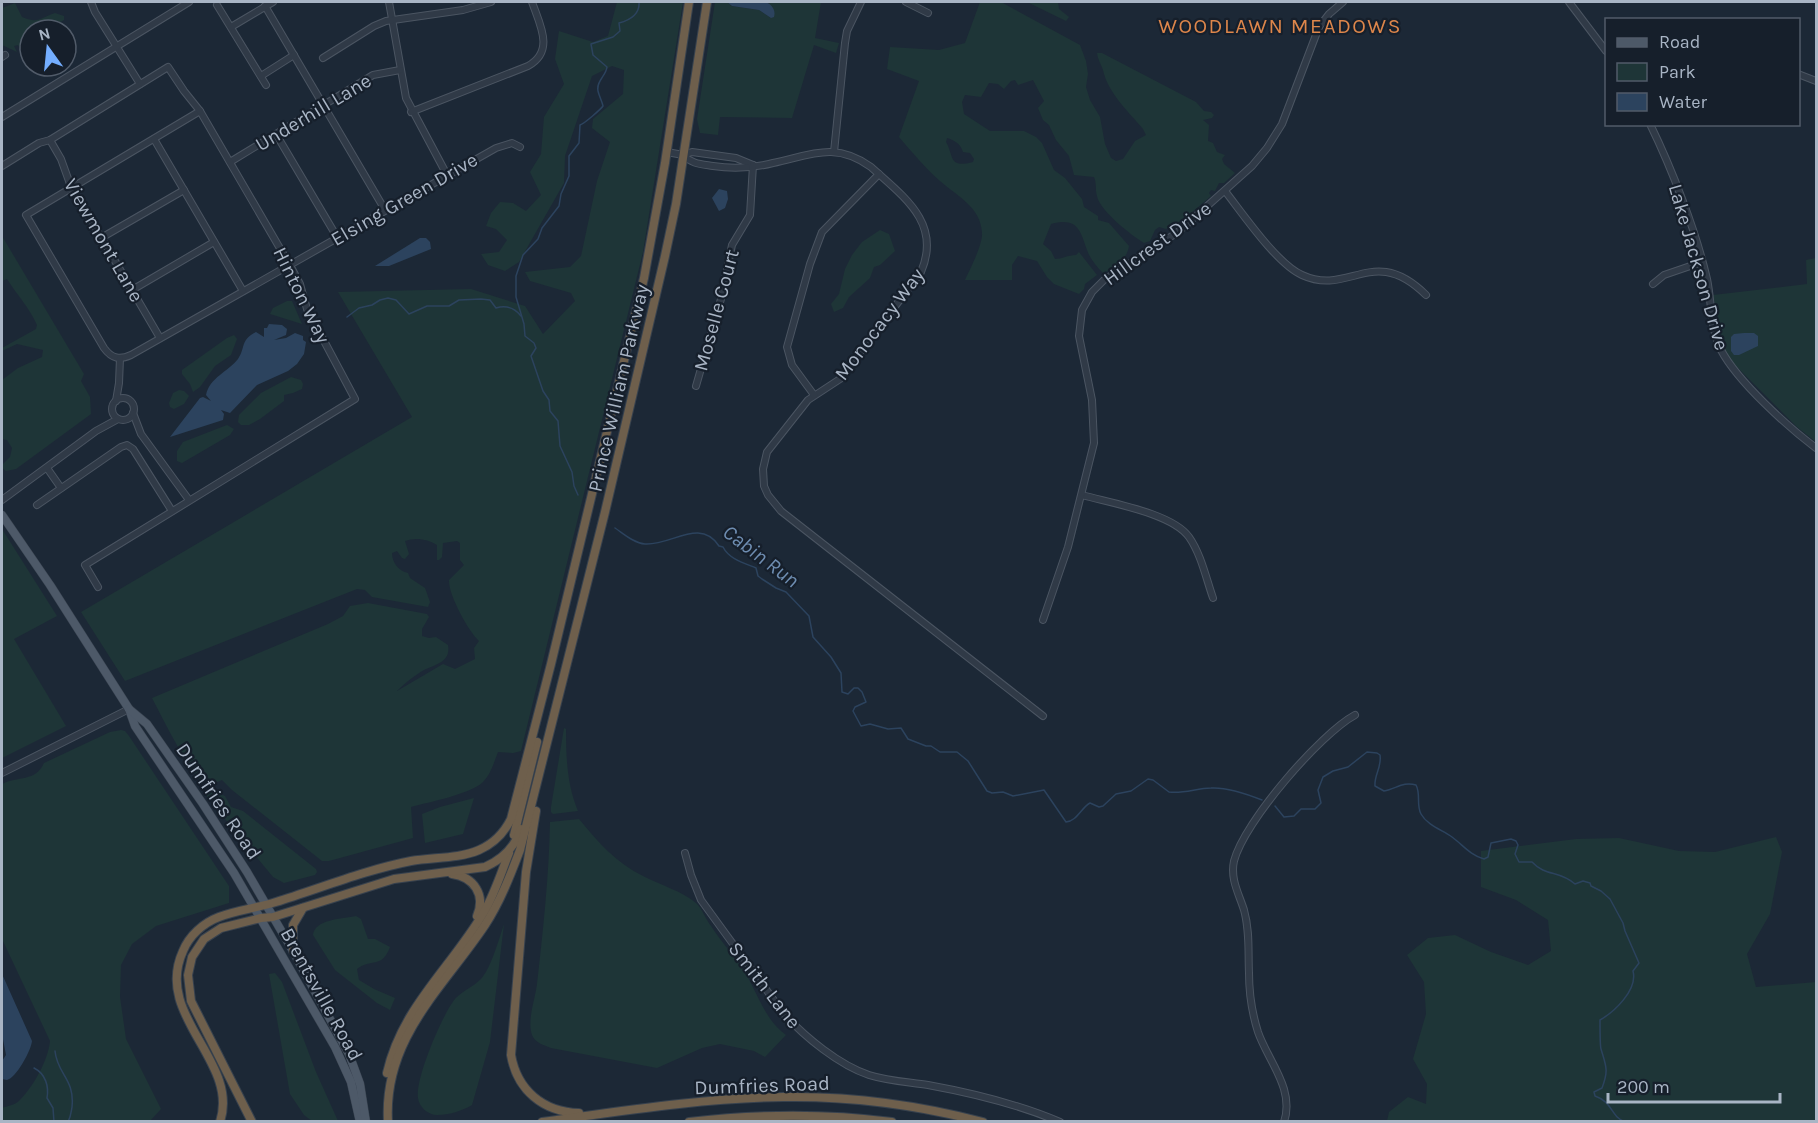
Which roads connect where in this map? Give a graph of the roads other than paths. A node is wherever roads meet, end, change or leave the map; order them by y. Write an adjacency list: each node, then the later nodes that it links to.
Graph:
1 (91, 2): 18 (street)
2 (189, 2): 18 (street)
3 (273, 2): 14 (street)
4 (390, 2): 16 (street)
5 (491, 2): 16 (street)
6 (532, 2): 30 (street)
7 (689, 2): 37 (highway, Prince William Parkway)
8 (707, 2): 39 (highway, Prince William Parkway)
9 (861, 2): 38 (street)
10 (906, 2): 15 (street)
11 (1343, 2): 47 (street, Hillcrest Drive)
12 (1569, 2): 19 (street)
13 (217, 5): 17 (street)
14 (265, 6): 17 (street); 20 (street)
15 (927, 13)
16 (392, 20): 21 (street); 22 (street)
17 (231, 27): 24 (street)
18 (117, 46): 26 (street); 31 (street)
19 (1605, 50)
20 (294, 55): 24 (street); 28 (street)
21 (323, 58)
22 (400, 70): 28 (street, Underhill Lane); 30 (street)
23 (1800, 75): 25 (street)
24 (261, 76): 27 (street)
25 (1816, 81)
26 (140, 84): 29 (street, Hinton Way); 35 (street, Hinton Way)
27 (266, 85)
28 (324, 105): 33 (street, Underhill Lane); 48 (street)
29 (200, 111): 34 (street); 40 (street, Hinton Way)
30 (411, 111): 44 (street)
31 (2, 117)
32 (1651, 126): 52 (street, Lake Jackson Drive)
33 (276, 134): 40 (street, Underhill Lane); 49 (street)
34 (154, 139): 45 (street); 46 (street)
35 (50, 140): 42 (street, Hinton Way); 45 (street, Viewmont Lane)
36 (520, 147): 44 (street, Elsing Green Drive)
37 (667, 152): 39 (street, Monocacy Way); 82 (highway, Prince William Parkway)
38 (834, 152): 41 (street, Monocacy Way); 43 (street, Monocacy Way)
39 (683, 155): 41 (street, Monocacy Way); 41 (street, Monocacy Way); 86 (highway, Prince William Parkway)
40 (230, 162): 53 (street, Hinton Way)
41 (753, 165): 61 (street, Moselle Court)
42 (2, 166)
43 (879, 174): 62 (street); 62 (street, Monocacy Way)
44 (447, 175): 48 (street, Elsing Green Drive)
45 (72, 188): 50 (street, Viewmont Lane); 59 (street)
46 (184, 190): 50 (street); 51 (street)
47 (1225, 191): 57 (street); 73 (street, Hillcrest Drive)
48 (385, 210): 49 (street, Elsing Green Drive)
49 (338, 237): 53 (street, Elsing Green Drive)
50 (102, 238): 55 (street, Viewmont Lane)
51 (214, 242): 55 (street); 56 (street)
52 (1702, 262): 54 (street); 70 (street, Lake Jackson Drive)
53 (289, 264): 56 (street, Elsing Green Drive); 75 (street, Hinton Way)
54 (1653, 284)
55 (132, 290): 58 (street, Viewmont Lane)
56 (243, 291): 58 (street, Elsing Green Drive)
57 (1426, 294)
58 (160, 338): 59 (street, Elsing Green Drive)
59 (120, 358): 60 (street)
60 (119, 383): 63 (street); 64 (street)
61 (696, 387)
62 (814, 395): 85 (street, Monocacy Way)
63 (126, 399): 64 (street); 66 (street)
64 (116, 401): 65 (street)
65 (112, 411): 67 (street); 68 (street)
66 (133, 413): 67 (street); 69 (street)
67 (122, 419): 68 (street); 69 (street)
68 (96, 431): 71 (street)
69 (141, 434): 75 (street)
70 (1816, 448)
71 (47, 468): 72 (street); 74 (street)
72 (61, 488): 76 (street); 77 (street)
73 (1082, 495): 80 (street); 81 (street, Hillcrest Drive)
74 (2, 500)
75 (189, 501): 77 (street, Hinton Way)
76 (37, 505)
77 (172, 511): 79 (street, Hinton Way)
78 (2, 515): 83 (main road, Dumfries Road)
79 (98, 587)
80 (1213, 598)
81 (1043, 620)
82 (540, 706): 89 (highway); 92 (highway)
83 (129, 709): 87 (street); 92 (main road, Dumfries Road); 93 (main road, Dumfries Road)
84 (1355, 715): 113 (street)
85 (1043, 716)
86 (545, 748): 88 (highway, Prince William Parkway); 99 (highway)
87 (2, 773)
88 (538, 777): 89 (highway); 106 (highway)
89 (510, 850): 91 (highway); 97 (highway)
90 (685, 853): 112 (street, Smith Lane)
91 (439, 872): 94 (highway); 97 (highway)
92 (266, 905): 93 (highway); 95 (main road, Dumfries Road)
93 (255, 907): 96 (main road, Dumfries Road); 101 (highway)
94 (303, 908): 95 (highway); 98 (highway)
95 (273, 917): 96 (highway); 98 (main road, Brentsville Road)
96 (261, 918): 102 (highway); 103 (main road, Brentsville Road)
97 (472, 928): 105 (highway)
98 (293, 951): 104 (main road, Brentsville Road)
99 (607, 1113): 107 (highway, Dumfries Road); 111 (highway, Dumfries Road)
100 (777, 1115): 108 (highway, Dumfries Road); 109 (highway); 110 (highway, Dumfries Road)
101 (220, 1122)
102 (252, 1122)
103 (360, 1122)
104 (366, 1122)
105 (383, 1122)
106 (388, 1122)
107 (542, 1122)
108 (688, 1122)
109 (733, 1122)
110 (892, 1122)
111 (983, 1122)
112 (1060, 1122)
113 (1284, 1122)

